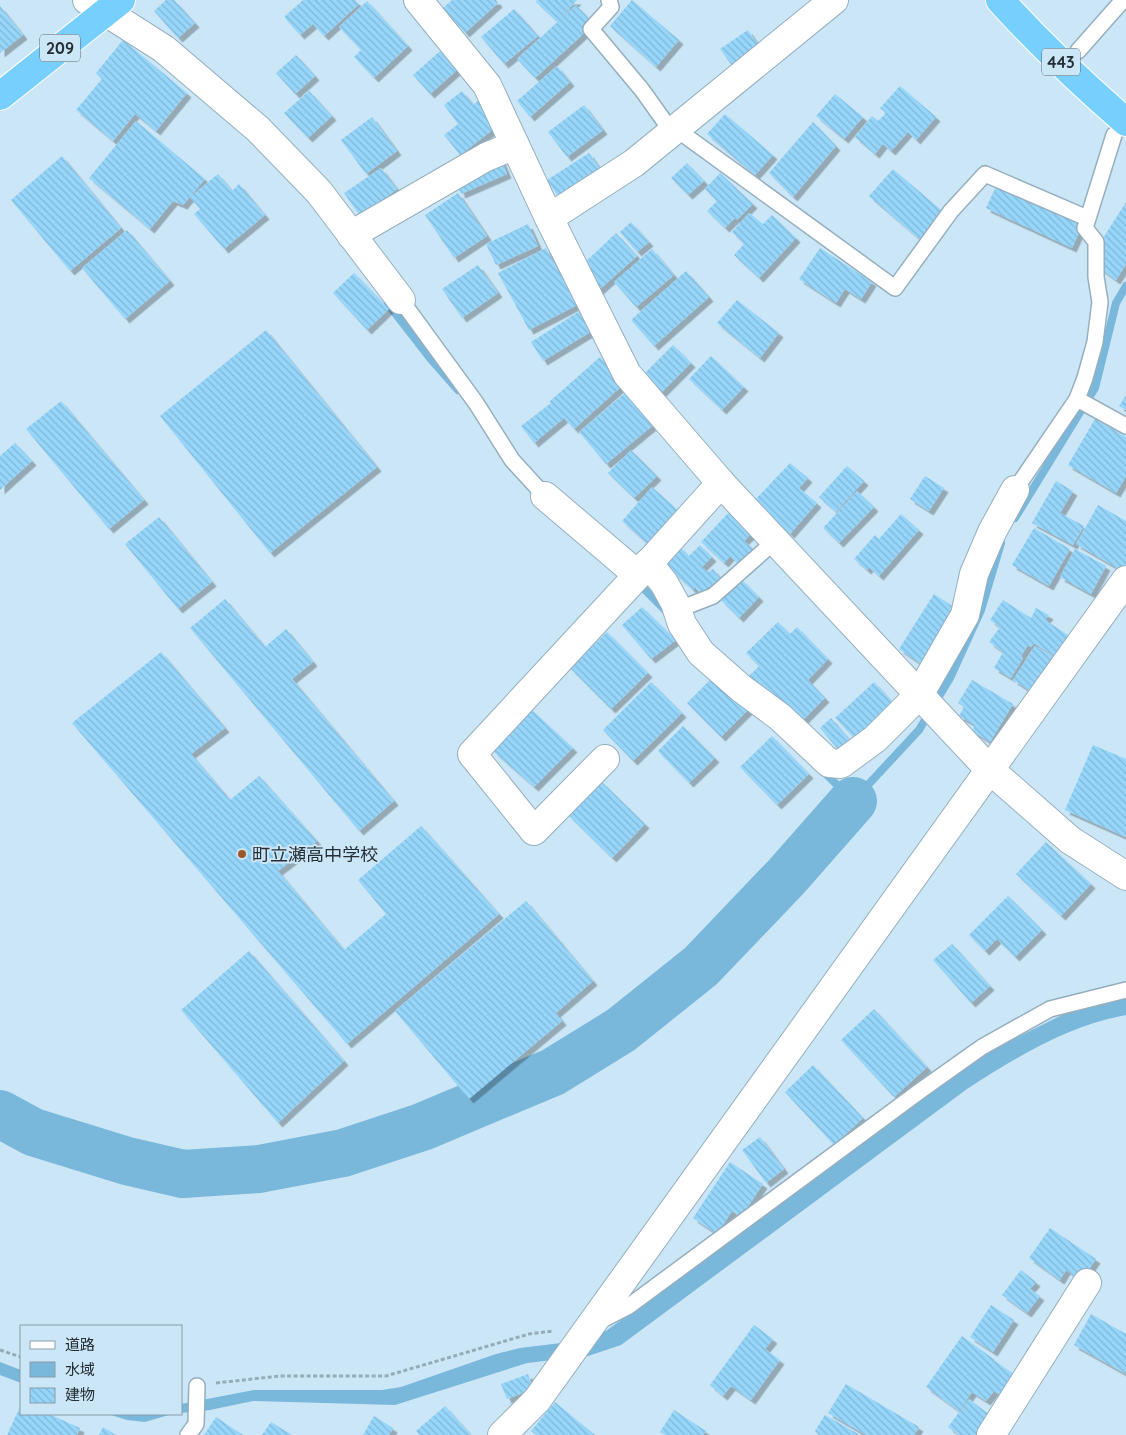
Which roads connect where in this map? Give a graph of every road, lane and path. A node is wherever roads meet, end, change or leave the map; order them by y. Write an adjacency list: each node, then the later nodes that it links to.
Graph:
1 (609, 0): 10 (lane)
2 (834, 0): 10 (street)
3 (1000, 0): 9 (highway, 443)
4 (1123, 0): 7 (lane)
5 (105, 4): 8 (highway, 209); 14 (street)
6 (430, 4): 11 (street)
7 (1078, 51)
8 (0, 96)
9 (1120, 128): 13 (lane)
10 (674, 130): 12 (street); 13 (lane)
11 (515, 145): 12 (street); 14 (street)
12 (549, 218): 18 (street)
13 (1087, 218): 16 (lane)
14 (351, 234): 15 (street)
15 (401, 300): 20 (lane)
16 (1077, 400): 17 (lane); 19 (lane)
17 (1126, 426)
18 (721, 484): 21 (street); 22 (street)
19 (1015, 490): 25 (street)
20 (545, 496): 22 (street)
21 (775, 541): 24 (lane); 25 (street)
22 (643, 569): 24 (street); 26 (street)
23 (1126, 580): 27 (street)
24 (677, 610): 25 (street)
25 (919, 695): 27 (street)
26 (605, 759)
27 (989, 770): 28 (street); 31 (street)
28 (1126, 876)
29 (1126, 990): 31 (lane)
30 (1087, 1283): 37 (street)
31 (590, 1326): 34 (path); 36 (street)
32 (0, 1350): 33 (path)
33 (20, 1357)
34 (197, 1386): 35 (lane)
35 (188, 1435)
36 (502, 1435)
37 (990, 1435)

